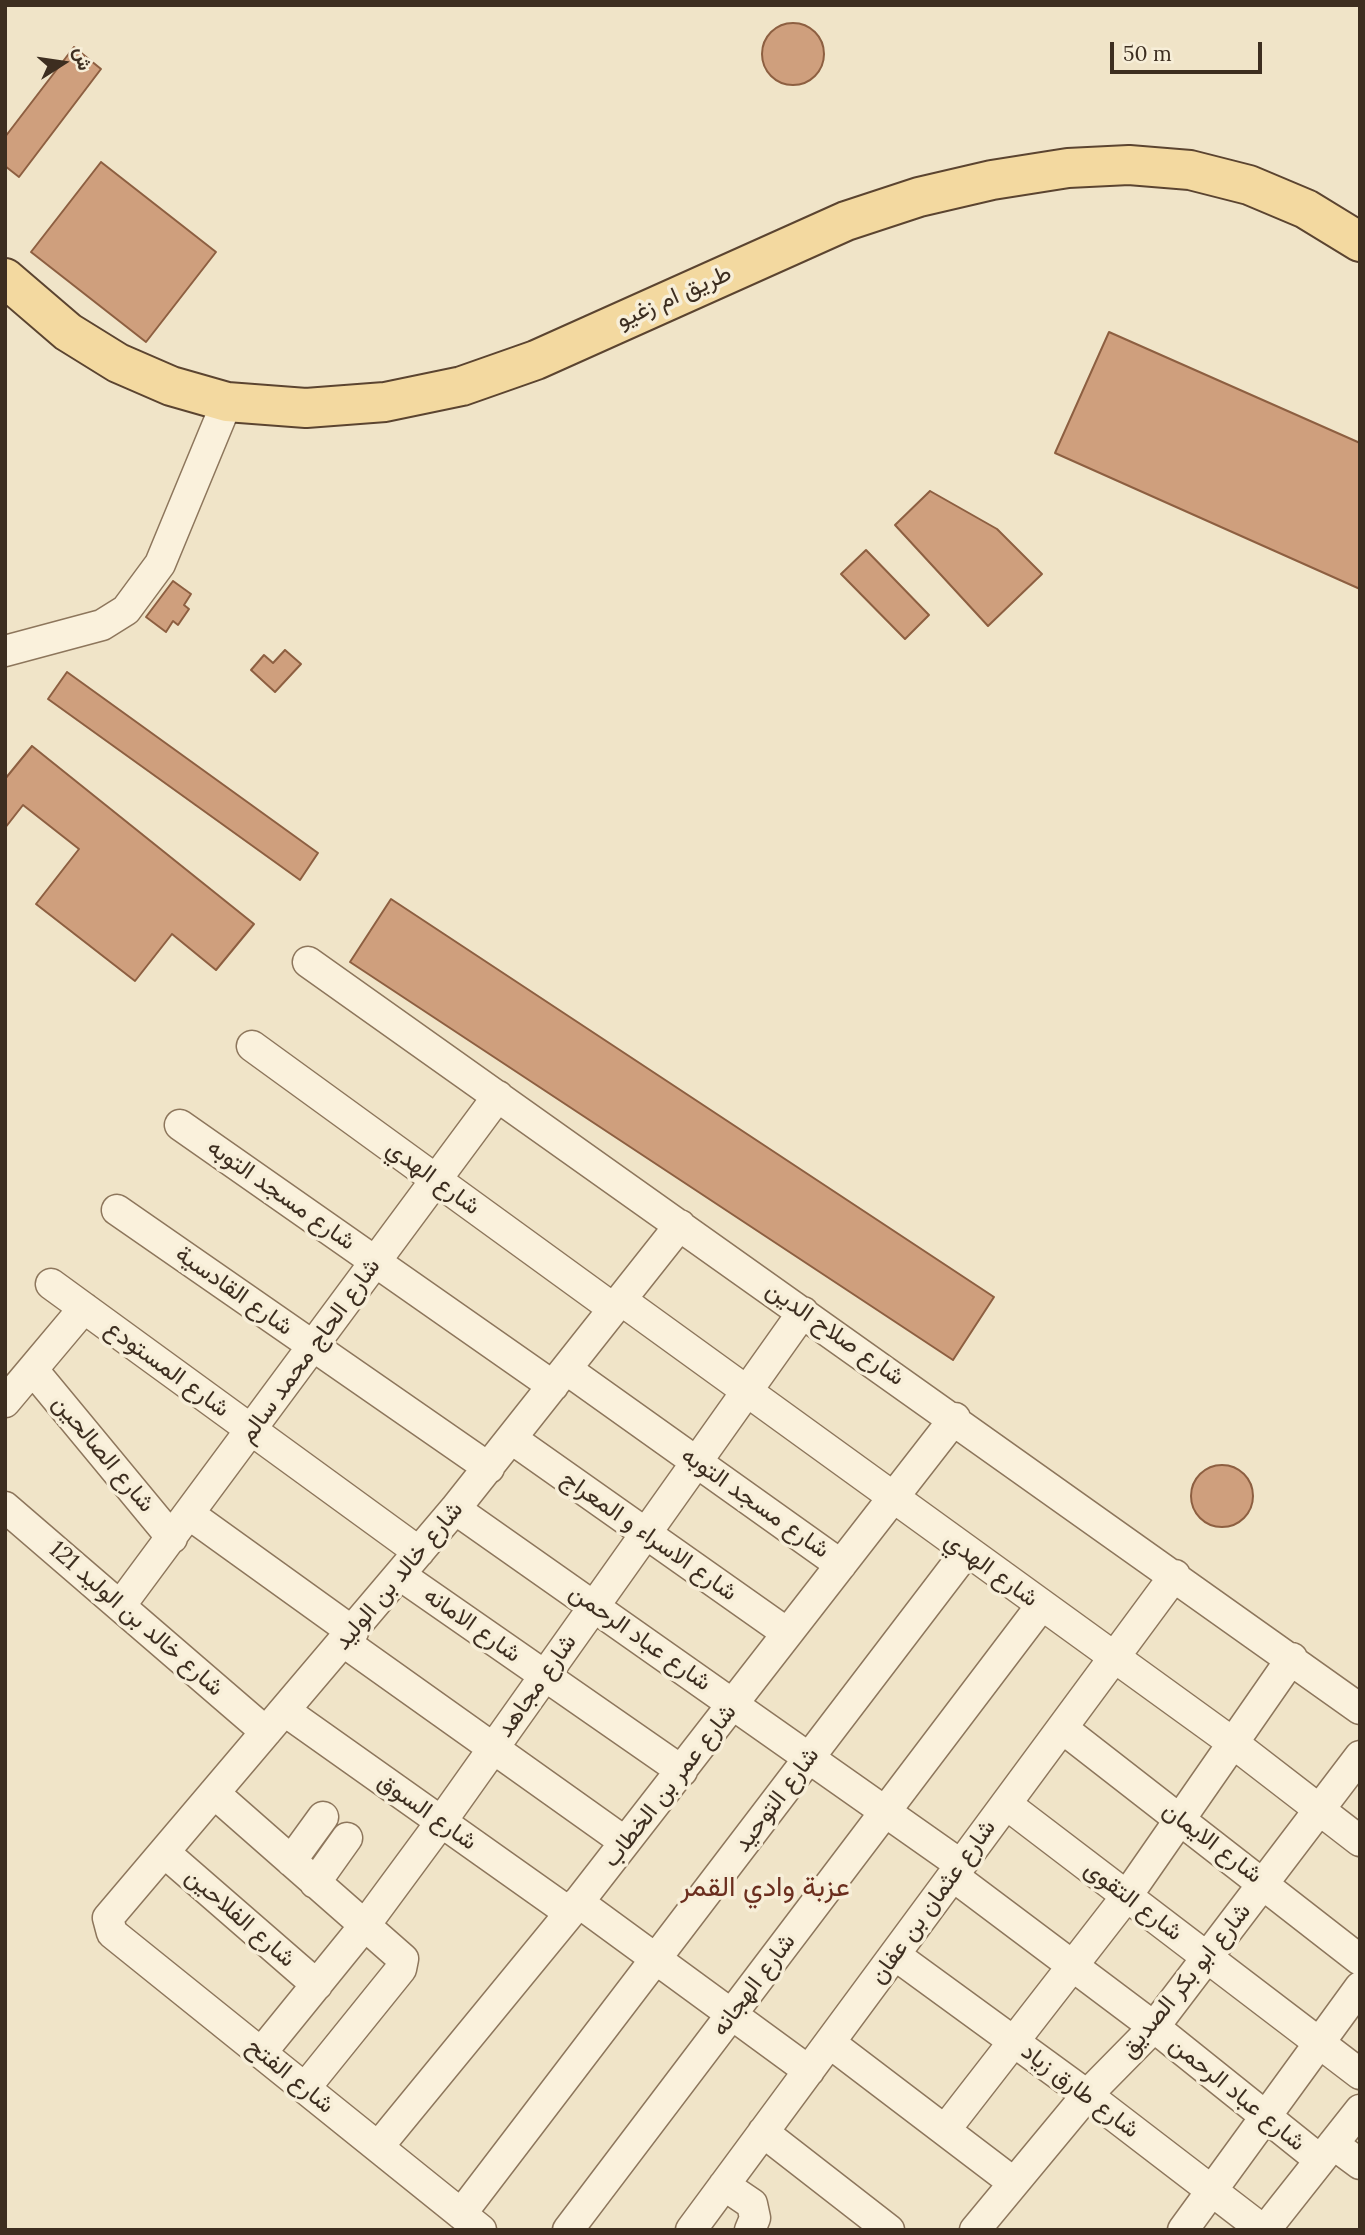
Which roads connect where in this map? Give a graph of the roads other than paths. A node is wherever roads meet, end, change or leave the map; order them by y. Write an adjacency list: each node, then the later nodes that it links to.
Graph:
1 (1360, 242): 3 (main road, طريق ام زغيو)
2 (5, 278): 3 (main road, طريق ام زغيو)
3 (227, 402): 4 (street)
4 (5, 651)
5 (308, 962): 7 (street, شارع صلاح الدين)
6 (252, 1046): 9 (street, شارع الهدي)
7 (498, 1096): 9 (street, شارع الحاج محمد سالم); 11 (street, شارع صلاح الدين)
8 (180, 1125): 12 (street, شارع مسجد التوبه)
9 (436, 1180): 12 (street, شارع الحاج محمد سالم); 14 (street, شارع الهدي)
10 (117, 1210): 17 (street, شارع القادسية)
11 (680, 1225): 14 (street, شارع خالد بن الوليد); 16 (street, شارع صلاح الدين)
12 (376, 1262): 17 (street, شارع الحاج محمد سالم); 19 (street, شارع مسجد التوبه)
13 (51, 1284): 15 (street, شارع المستودع)
14 (617, 1305): 19 (street, شارع خالد بن الوليد); 20 (street, شارع الهدي)
15 (84, 1308): 18 (street); 23 (street, شارع المستودع)
16 (803, 1312): 20 (street, شارع مجاهد); 22 (street, شارع صلاح الدين)
17 (314, 1346): 23 (street, شارع الحاج محمد سالم); 26 (street, شارع القادسية)
18 (33, 1370): 21 (street); 32 (street, شارع الصالحين)
19 (560, 1378): 24 (street, شارع خالد بن الوليد); 25 (street, شارع مسجد التوبه)
20 (747, 1390): 25 (street, شارع مجاهد); 27 (street, شارع الهدي)
21 (5, 1402)
22 (954, 1418): 27 (street, شارع عمر بن الخطاب); 37 (street, شارع صلاح الدين)
23 (251, 1430): 30 (street, شارع الحاج محمد سالم); 33 (street, شارع المستودع)
24 (512, 1439): 26 (street, شارع خالد بن الوليد); 31 (street, شارع الاسراء و المعراج)
25 (696, 1462): 31 (street, شارع مجاهد); 35 (street, شارع مسجد التوبه)
26 (489, 1468): 29 (street, شارع خالد بن الوليد)
27 (893, 1497): 34 (street, شارع الهدي); 35 (street, شارع عمر بن الخطاب)
28 (5, 1507): 39 (street, شارع خالد بن الوليد 121)
29 (456, 1509): 33 (street, شارع خالد بن الوليد); 38 (street, شارع عباد الرحمن)
30 (190, 1514): 32 (street, شارع الحاج محمد سالم); 42 (street, شارع الصالحين)
31 (645, 1534): 38 (street, شارع مجاهد); 41 (street, شارع الاسراء و المعراج)
32 (172, 1538): 39 (street, شارع الحاج محمد سالم)
33 (419, 1552): 36 (street, شارع خالد بن الوليد)
34 (966, 1552): 40 (street, شارع الهدي); 53 (street, شارع التوحيد)
35 (841, 1565): 41 (street, شارع عمر بن الخطاب)
36 (400, 1575): 42 (street, شارع خالد بن الوليد); 45 (street, شارع الامانه)
37 (1175, 1575): 43 (street, شارع عثمان بن عفان); 44 (street, شارع صلاح الدين)
38 (595, 1605): 45 (street, شارع مجاهد); 46 (street, شارع عباد الرحمن)
39 (120, 1606): 48 (street, شارع خالد بن الوليد 121)
40 (1041, 1606): 43 (street, شارع الهدي); 58 (street, شارع الهجانه)
41 (787, 1633): 46 (street, شارع عمر بن الخطاب)
42 (348, 1637): 48 (street, شارع خالد بن الوليد); 51 (street, شارع الصالحين)
43 (1115, 1657): 49 (street, شارع عثمان بن عفان); 50 (street, شارع الهدي)
44 (1292, 1658): 47 (street, شارع صلاح الدين); 50 (street)
45 (544, 1676): 51 (street, شارع مجاهد); 54 (street, شارع الامانه)
46 (734, 1704): 53 (street, شارع عباد الرحمن); 54 (street, شارع عمر بن الخطاب)
47 (1360, 1709)
48 (275, 1721): 55 (street, شارع خالد بن الوليد); 61 (street, شارع السوق)
49 (1062, 1728): 56 (street, شارع عثمان بن عفان); 60 (street, شارع الايمان)
50 (1233, 1743): 57 (street, شارع الهدي); 60 (street)
51 (493, 1749): 61 (street, شارع مجاهد); 64 (street, شارع الصالحين)
52 (1360, 1756): 57 (street, شارع ابو بكر الصديق)
53 (809, 1758): 58 (street, شارع عباد الرحمن); 75 (street, شارع التوحيد)
54 (682, 1771): 64 (street, شارع عمر بن الخطاب)
55 (214, 1793): 65 (street, شارع خالد بن الوليد); 66 (street)
56 (1006, 1804): 67 (street, شارع عثمان بن عفان); 70 (street, شارع التقوى)
57 (1320, 1810): 63 (street, شارع الهدي); 69 (street, شارع ابو بكر الصديق)
58 (885, 1812): 67 (street, شارع عباد الرحمن); 81 (street, شارع الهجانه)
59 (323, 1817): 66 (street)
60 (1180, 1820): 69 (street, شارع الايمان); 70 (street)
61 (441, 1822): 71 (street, شارع السوق); 73 (street, شارع مجاهد)
62 (347, 1838): 68 (street)
63 (1360, 1841)
64 (625, 1842): 71 (street, شارع عمر بن الخطاب)
65 (164, 1852): 72 (street, شارع خالد بن الوليد); 79 (street, شارع الفلاحين)
66 (291, 1861): 68 (street)
67 (957, 1871): 74 (street, شارع عثمان بن عفان); 78 (street, شارع عباد الرحمن)
68 (315, 1883): 73 (street)
69 (1265, 1883): 76 (street, شارع ابو بكر الصديق); 77 (street, شارع الايمان)
70 (1126, 1897): 76 (street, شارع التقوى); 78 (street)
71 (574, 1908): 75 (street, شارع السوق); 95 (street, شارع عمر بن الخطاب)
72 (108, 1918): 86 (street, شارع الفتح)
73 (365, 1925): 79 (street, شارع مجاهد); 89 (street)
74 (895, 1955): 83 (street, شارع طارق زياد); 84 (street, شارع عثمان بن عفان)
75 (656, 1958): 81 (street, شارع السوق); 101 (street, شارع التوحيد)
76 (1209, 1958): 82 (street, شارع ابو بكر الصديق); 85 (street, شارع التقوى)
77 (1360, 1959)
78 (1073, 1968): 82 (street, شارع عباد الرحمن); 83 (street)
79 (317, 1985): 86 (street, شارع مجاهد)
80 (1360, 1987): 85 (street)
81 (732, 2014): 87 (street, شارع السوق); 103 (street, شارع الهجانه)
82 (1154, 2027): 90 (street, شارع ابو بكر الصديق); 92 (street, شارع عباد الرحمن)
83 (1015, 2042): 90 (street, شارع طارق زياد); 93 (street)
84 (830, 2043): 87 (street, شارع عثمان بن عفان); 93 (street)
85 (1320, 2043): 88 (street, شارع التقوى); 92 (street)
86 (261, 2053): 89 (street, شارع الفتح)
87 (809, 2071): 94 (street, شارع عثمان بن عفان)
88 (1360, 2074)
89 (305, 2088): 95 (street, شارع الفتح)
90 (1087, 2095): 98 (street, شارع ابو بكر الصديق); 100 (street, شارع طارق زياد)
91 (1360, 2109): 96 (street)
92 (1266, 2118): 96 (street, شارع عباد الرحمن); 100 (street)
93 (945, 2130): 98 (street)
94 (763, 2132): 99 (street, شارع عثمان بن عفان); 102 (street)
95 (378, 2147): 101 (street, شارع الفتح)
96 (1327, 2152): 97 (street, شارع عباد الرحمن); 108 (street)
97 (1360, 2164)
98 (1014, 2183): 106 (street, شارع ابو بكر الصديق)
99 (724, 2185): 104 (street, شارع عثمان بن عفان); 105 (street)
100 (1213, 2191): 107 (street); 108 (street, شارع طارق زياد)
101 (471, 2222)
102 (870, 2224)
103 (568, 2230)
104 (691, 2230)
105 (750, 2230)
106 (975, 2230)
107 (1183, 2230)
108 (1264, 2230)

